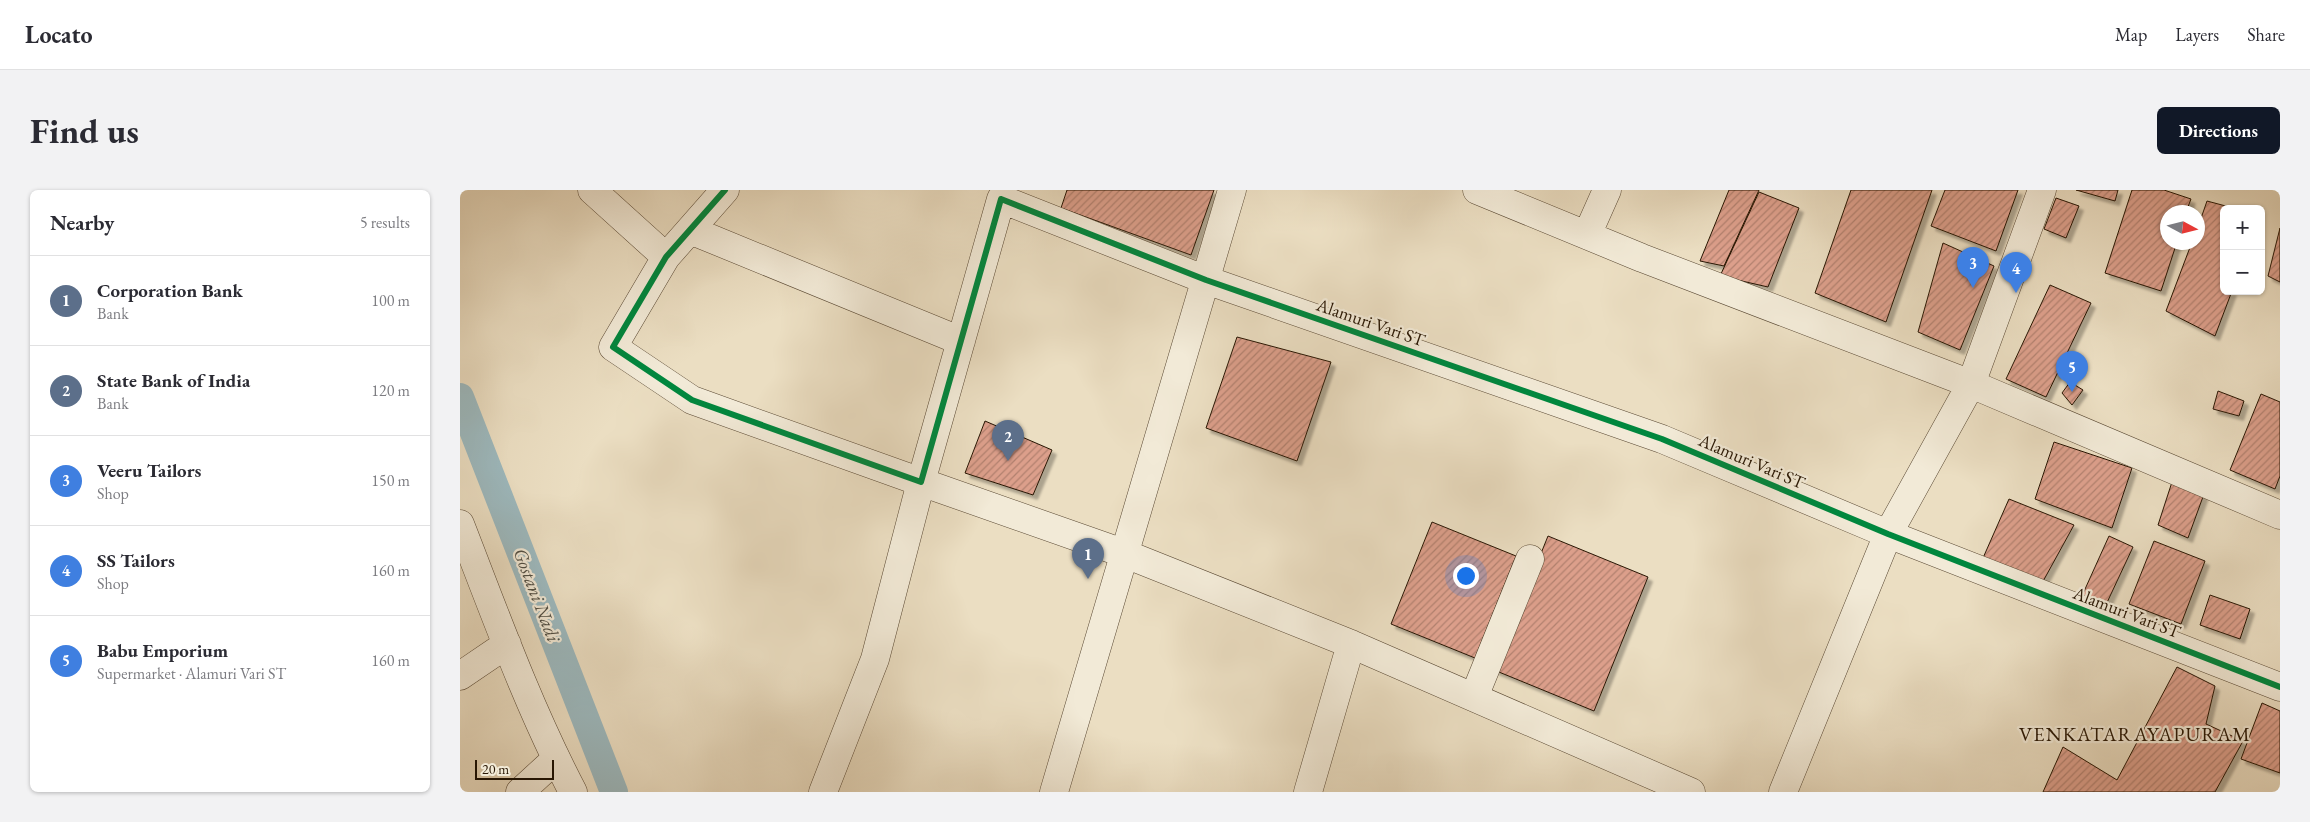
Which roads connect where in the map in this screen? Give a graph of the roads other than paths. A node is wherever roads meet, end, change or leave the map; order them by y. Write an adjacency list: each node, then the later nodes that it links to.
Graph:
1 (592, 190): 10 (street)
2 (725, 190): 8 (street)
3 (1232, 190): 11 (street)
4 (1477, 190): 9 (street)
5 (1607, 190): 9 (street)
6 (2042, 190): 13 (street)
7 (992, 194): 11 (street, Alamuri Vari ST); 12 (street)
8 (690, 230): 10 (street); 12 (street)
9 (1588, 235): 13 (street)
10 (666, 257): 14 (street)
11 (1206, 280): 17 (street, Alamuri Vari ST); 18 (street)
12 (961, 341): 14 (street)
13 (1971, 384): 15 (street); 17 (street)
14 (921, 482): 18 (street); 28 (street)
15 (2280, 515)
16 (460, 524): 20 (street)
17 (1888, 534): 23 (street, Alamuri Vari ST); 32 (street)
18 (1123, 553): 21 (street); 29 (street)
19 (1530, 559): 24 (street)
20 (507, 644): 22 (street); 25 (street)
21 (1351, 644): 24 (street); 30 (street)
22 (460, 676)
23 (2280, 687)
24 (1474, 697): 31 (street)
25 (556, 759): 26 (street); 27 (street)
26 (520, 792)
27 (573, 792)
28 (824, 792)
29 (1054, 792)
30 (1308, 792)
31 (1691, 792)
32 (1783, 792)

